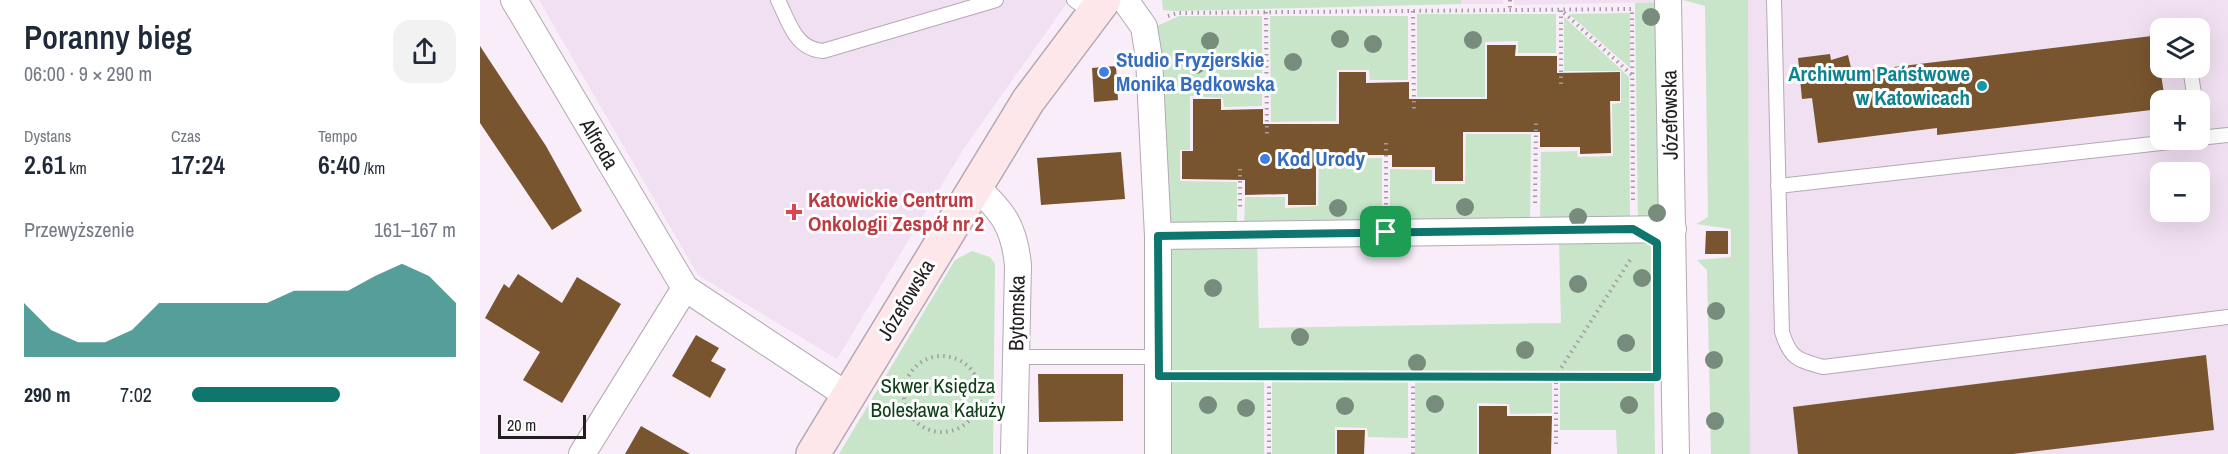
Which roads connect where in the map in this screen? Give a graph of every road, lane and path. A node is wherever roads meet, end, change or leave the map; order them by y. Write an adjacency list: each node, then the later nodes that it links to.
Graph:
1 (514, 0): 32 (street, Alfreda)
2 (778, 0): 3 (lane)
3 (996, 0)
4 (1125, 0): 31 (street)
5 (1510, 0): 9 (path)
6 (1668, 0): 27 (street, Józefowska)
7 (1774, 0): 25 (lane)
8 (1090, 4): 24 (street, Józefowska)
9 (1510, 10): 10 (path); 11 (path)
10 (1561, 10): 14 (path); 14 (path); 15 (path)
11 (1413, 11): 12 (path); 16 (path)
12 (1266, 12): 13 (path); 19 (path)
13 (1160, 20)
14 (1633, 75): 26 (path)
15 (1561, 84)
16 (1414, 111)
17 (1536, 120): 28 (path)
18 (2228, 135): 20 (lane)
19 (1267, 137)
20 (2210, 137)
21 (1386, 143): 29 (path)
22 (2150, 144): 25 (lane)
23 (1240, 169): 30 (path)
24 (975, 186): 34 (street, Bytomska); 41 (street, Józefowska)
25 (1778, 186): 33 (lane)
26 (1633, 229): 27 (street); 28 (street); 38 (path)
27 (1672, 229): 49 (street, Józefowska)
28 (1535, 230): 29 (street)
29 (1386, 232): 30 (street)
30 (1240, 235): 31 (street)
31 (1158, 236): 35 (street)
32 (685, 288): 41 (street, Alfreda); 43 (street)
33 (2228, 317)
34 (1016, 357): 35 (lane); 45 (street, Bytomska)
35 (1158, 366): 36 (path); 46 (street)
36 (1269, 376): 37 (path); 47 (path)
37 (1413, 376): 38 (path); 48 (path)
38 (1556, 376): 39 (path); 42 (path)
39 (1657, 377)
40 (905, 382): 40 (path)
41 (848, 396): 44 (street, Józefowska)
42 (1556, 444)
43 (582, 454)
44 (813, 454)
45 (1014, 454)
46 (1158, 454)
47 (1269, 454)
48 (1413, 454)
49 (1676, 454)

